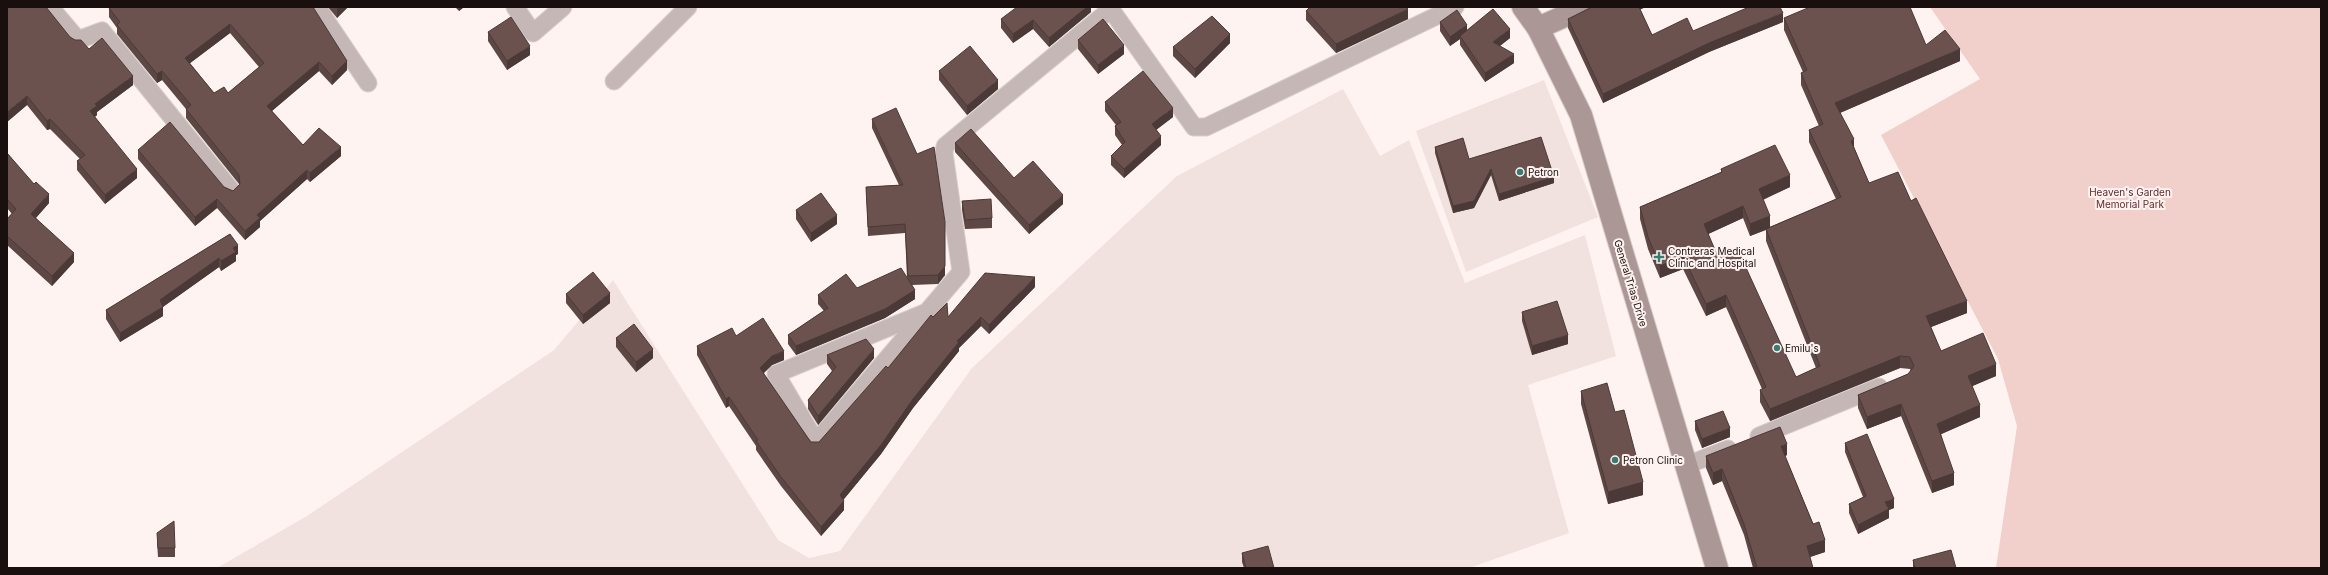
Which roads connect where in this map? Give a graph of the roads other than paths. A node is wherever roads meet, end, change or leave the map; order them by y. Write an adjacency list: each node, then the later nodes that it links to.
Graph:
1 (50, 7): 12 (street)
2 (317, 7): 11 (street)
3 (515, 7): 4 (street)
4 (563, 7)
5 (688, 7): 10 (street)
6 (1455, 7): 13 (street)
7 (1522, 7): 9 (main road, General Trias Drive)
8 (1585, 7): 9 (main road)
9 (1538, 28): 15 (main road, General Trias Drive)
10 (614, 81)
11 (368, 83)
12 (231, 190)
13 (929, 311): 13 (street)
14 (1897, 380): 15 (street)
15 (1687, 465): 16 (main road, General Trias Drive)
16 (1717, 568)

